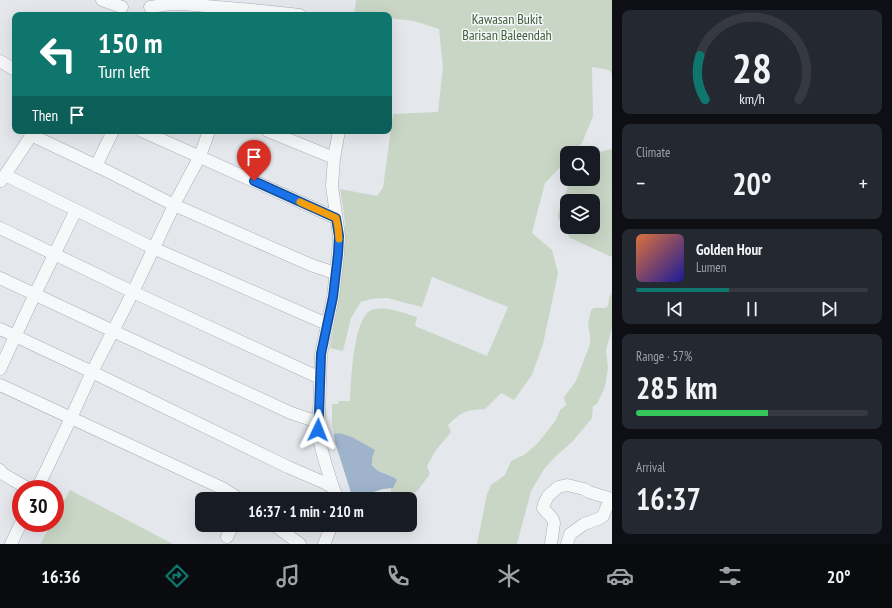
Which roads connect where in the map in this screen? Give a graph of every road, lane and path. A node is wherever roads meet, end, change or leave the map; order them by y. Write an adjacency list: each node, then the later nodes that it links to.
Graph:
1 (102, 0): 2 (street)
2 (124, 7)
3 (150, 7): 4 (street)
4 (272, 12)
5 (0, 61): 6 (street)
6 (12, 68)
7 (31, 134): 17 (street)
8 (34, 134): 16 (street)
9 (112, 134): 16 (street)
10 (149, 134): 14 (street)
11 (208, 134): 14 (street)
12 (275, 134): 15 (street)
13 (338, 134): 15 (street)
14 (200, 156): 18 (street); 20 (street)
15 (334, 158): 20 (street)
16 (96, 166): 18 (street)
17 (2, 178): 19 (street)
18 (174, 205): 22 (street); 24 (street)
19 (76, 210): 22 (street); 23 (street)
20 (336, 218): 24 (street)
21 (0, 228): 23 (street)
22 (153, 248): 26 (street); 28 (street)
23 (55, 254): 26 (street); 27 (street)
24 (335, 273): 28 (street)
25 (0, 278): 27 (street)
26 (133, 292): 30 (street); 34 (street)
27 (35, 294): 30 (street); 31 (street)
28 (327, 324): 34 (street)
29 (0, 329): 31 (street)
30 (113, 331): 33 (street); 37 (street)
31 (15, 336): 32 (street); 33 (street)
32 (0, 369)
33 (92, 372): 36 (street); 42 (street)
34 (320, 378): 37 (street)
35 (0, 385): 36 (street)
36 (72, 418): 40 (street); 41 (street)
37 (318, 422): 43 (street)
38 (0, 470): 39 (street)
39 (13, 480)
40 (41, 480)
41 (228, 492)
42 (333, 492)
43 (334, 492)
44 (611, 499): 53 (street); 54 (street)
45 (17, 532): 50 (street)
46 (230, 532): 49 (street)
47 (284, 532): 51 (street)
48 (329, 532): 52 (street)
49 (227, 537)
50 (11, 544)
51 (300, 544)
52 (324, 544)
53 (551, 544)
54 (567, 544)

